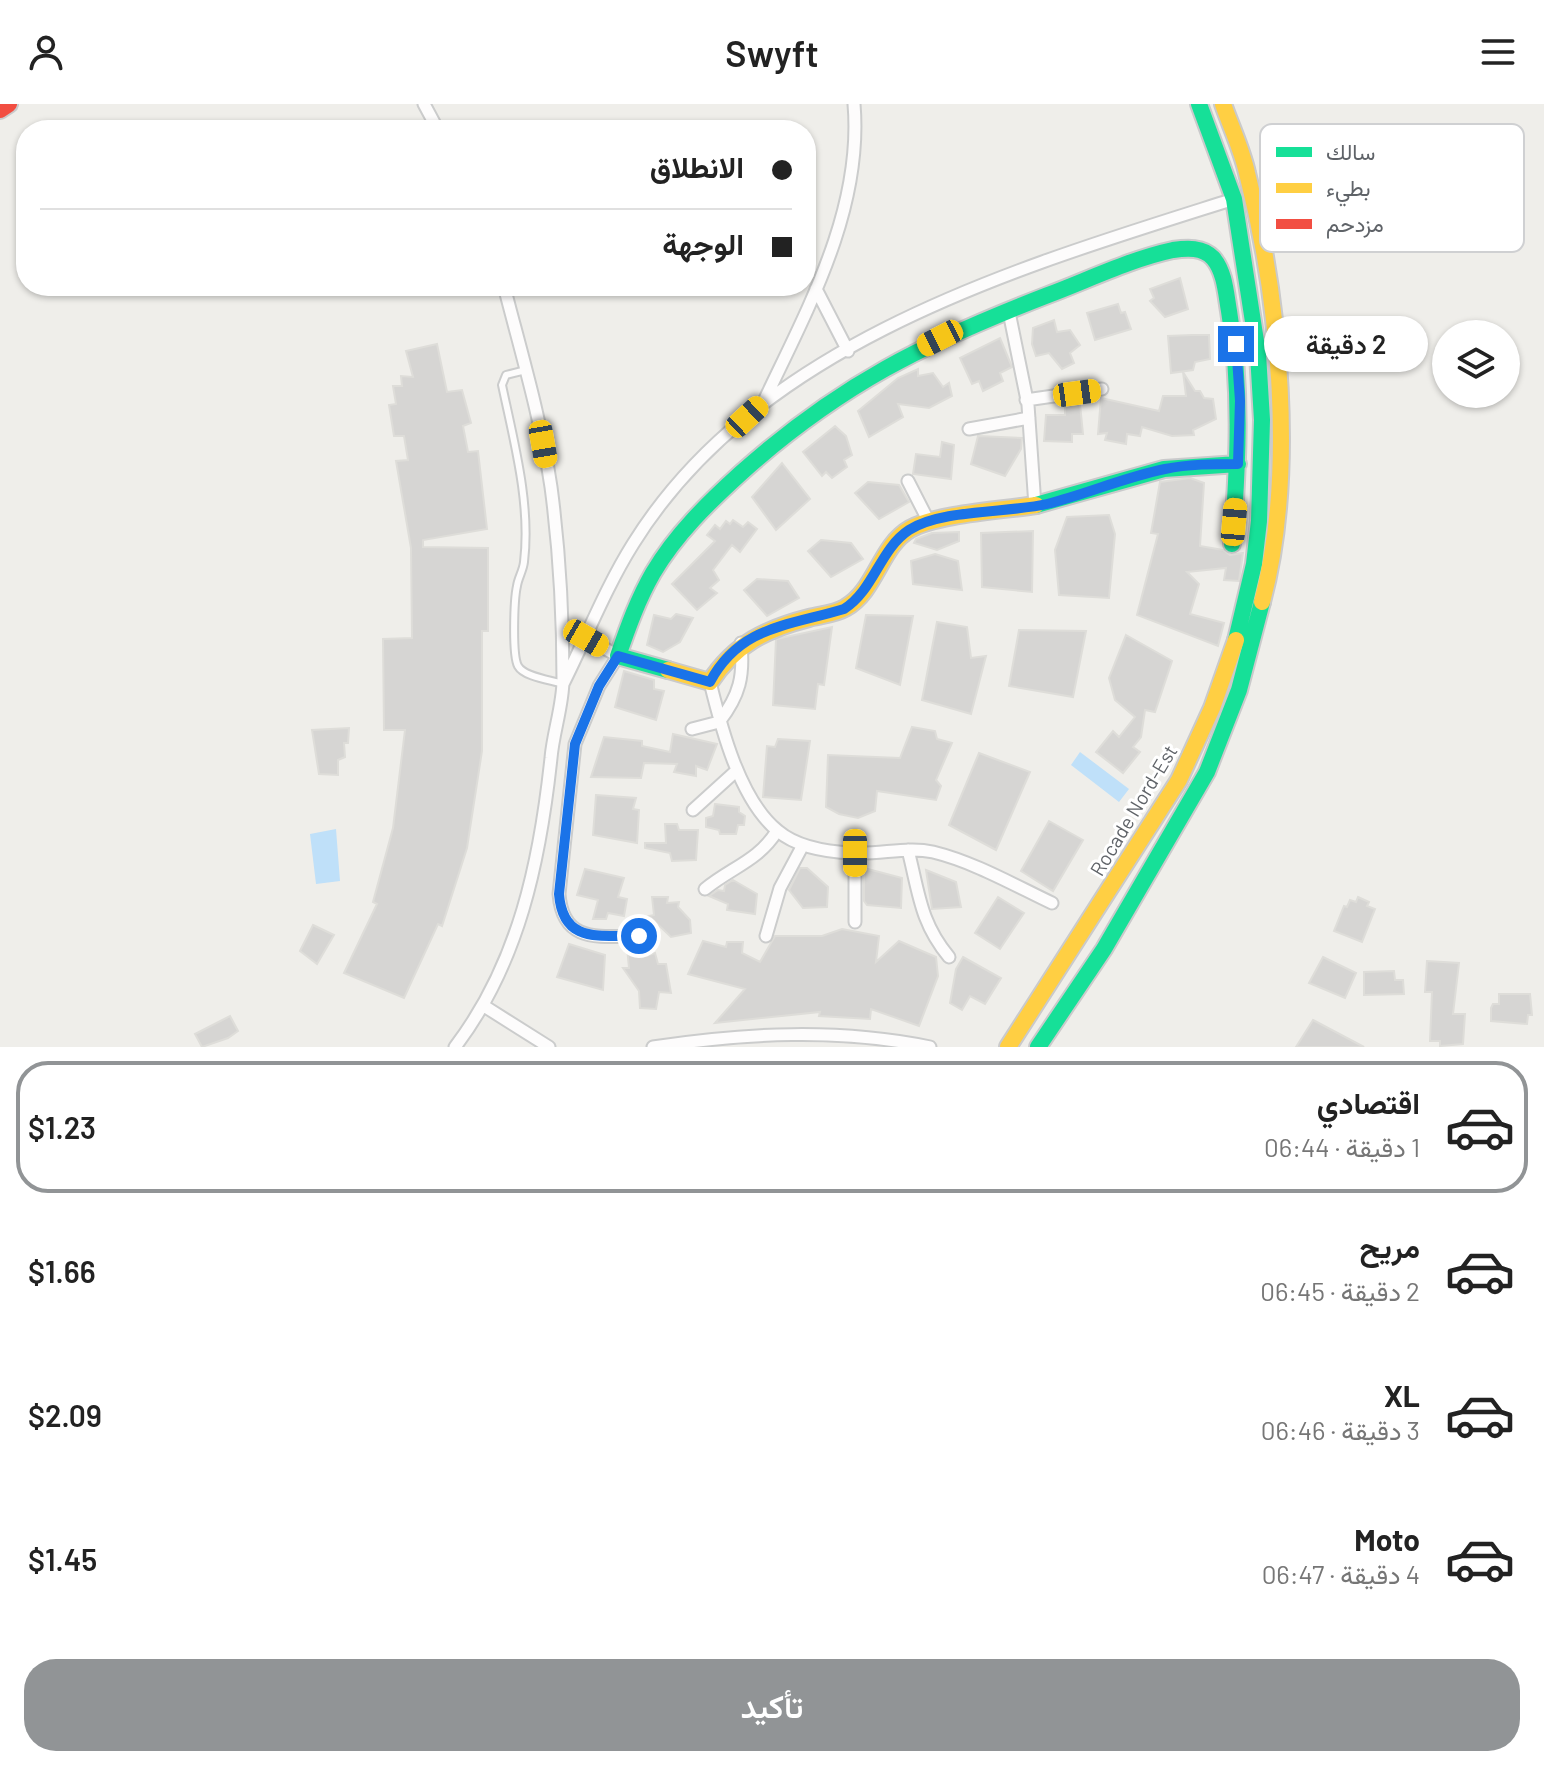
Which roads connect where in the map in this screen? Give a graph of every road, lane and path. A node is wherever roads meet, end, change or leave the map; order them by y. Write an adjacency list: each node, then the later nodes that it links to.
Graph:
1 (9, 104): 5 (main road)
2 (854, 104): 9 (street)
3 (1199, 104): 6 (main road, Rocade Nord-Est)
4 (1223, 104): 7 (main road)
5 (0, 110)
6 (1234, 199): 13 (street); 49 (main road, Rocade Nord-Est)
7 (1260, 235)
8 (1263, 252): 50 (main road)
9 (816, 289): 13 (street)
10 (507, 296): 14 (street)
11 (813, 296): 16 (street)
12 (1009, 312): 17 (street); 20 (main road); 27 (main road)
13 (848, 351): 16 (street)
14 (526, 370): 29 (street); 29 (lane)
15 (1102, 389): 17 (street)
16 (765, 400): 25 (street)
17 (1026, 400): 18 (street)
18 (1029, 418): 19 (street); 22 (street)
19 (969, 429)
20 (1238, 464): 22 (main road); 24 (main road)
21 (908, 481): 23 (street)
22 (1035, 506): 23 (main road)
23 (929, 522): 26 (main road)
24 (1232, 544)
25 (586, 638): 27 (street); 29 (street)
26 (740, 643): 28 (main road); 30 (street)
27 (618, 656): 28 (main road); 41 (street)
28 (710, 682): 30 (street)
29 (563, 684): 44 (street)
30 (719, 722): 31 (street); 32 (street)
31 (692, 729)
32 (736, 771): 33 (street); 34 (street)
33 (693, 810)
34 (777, 831): 35 (street); 38 (street)
35 (803, 845): 37 (street); 42 (street)
36 (908, 850): 37 (street); 39 (street); 43 (street)
37 (855, 853): 40 (street)
38 (705, 889)
39 (1052, 903)
40 (855, 922)
41 (639, 936)
42 (766, 936)
43 (949, 957)
44 (484, 1006): 45 (street); 46 (street)
45 (455, 1047)
46 (549, 1047)
47 (653, 1047): 48 (street)
48 (930, 1047)
49 (1008, 1047)
50 (1038, 1047)

